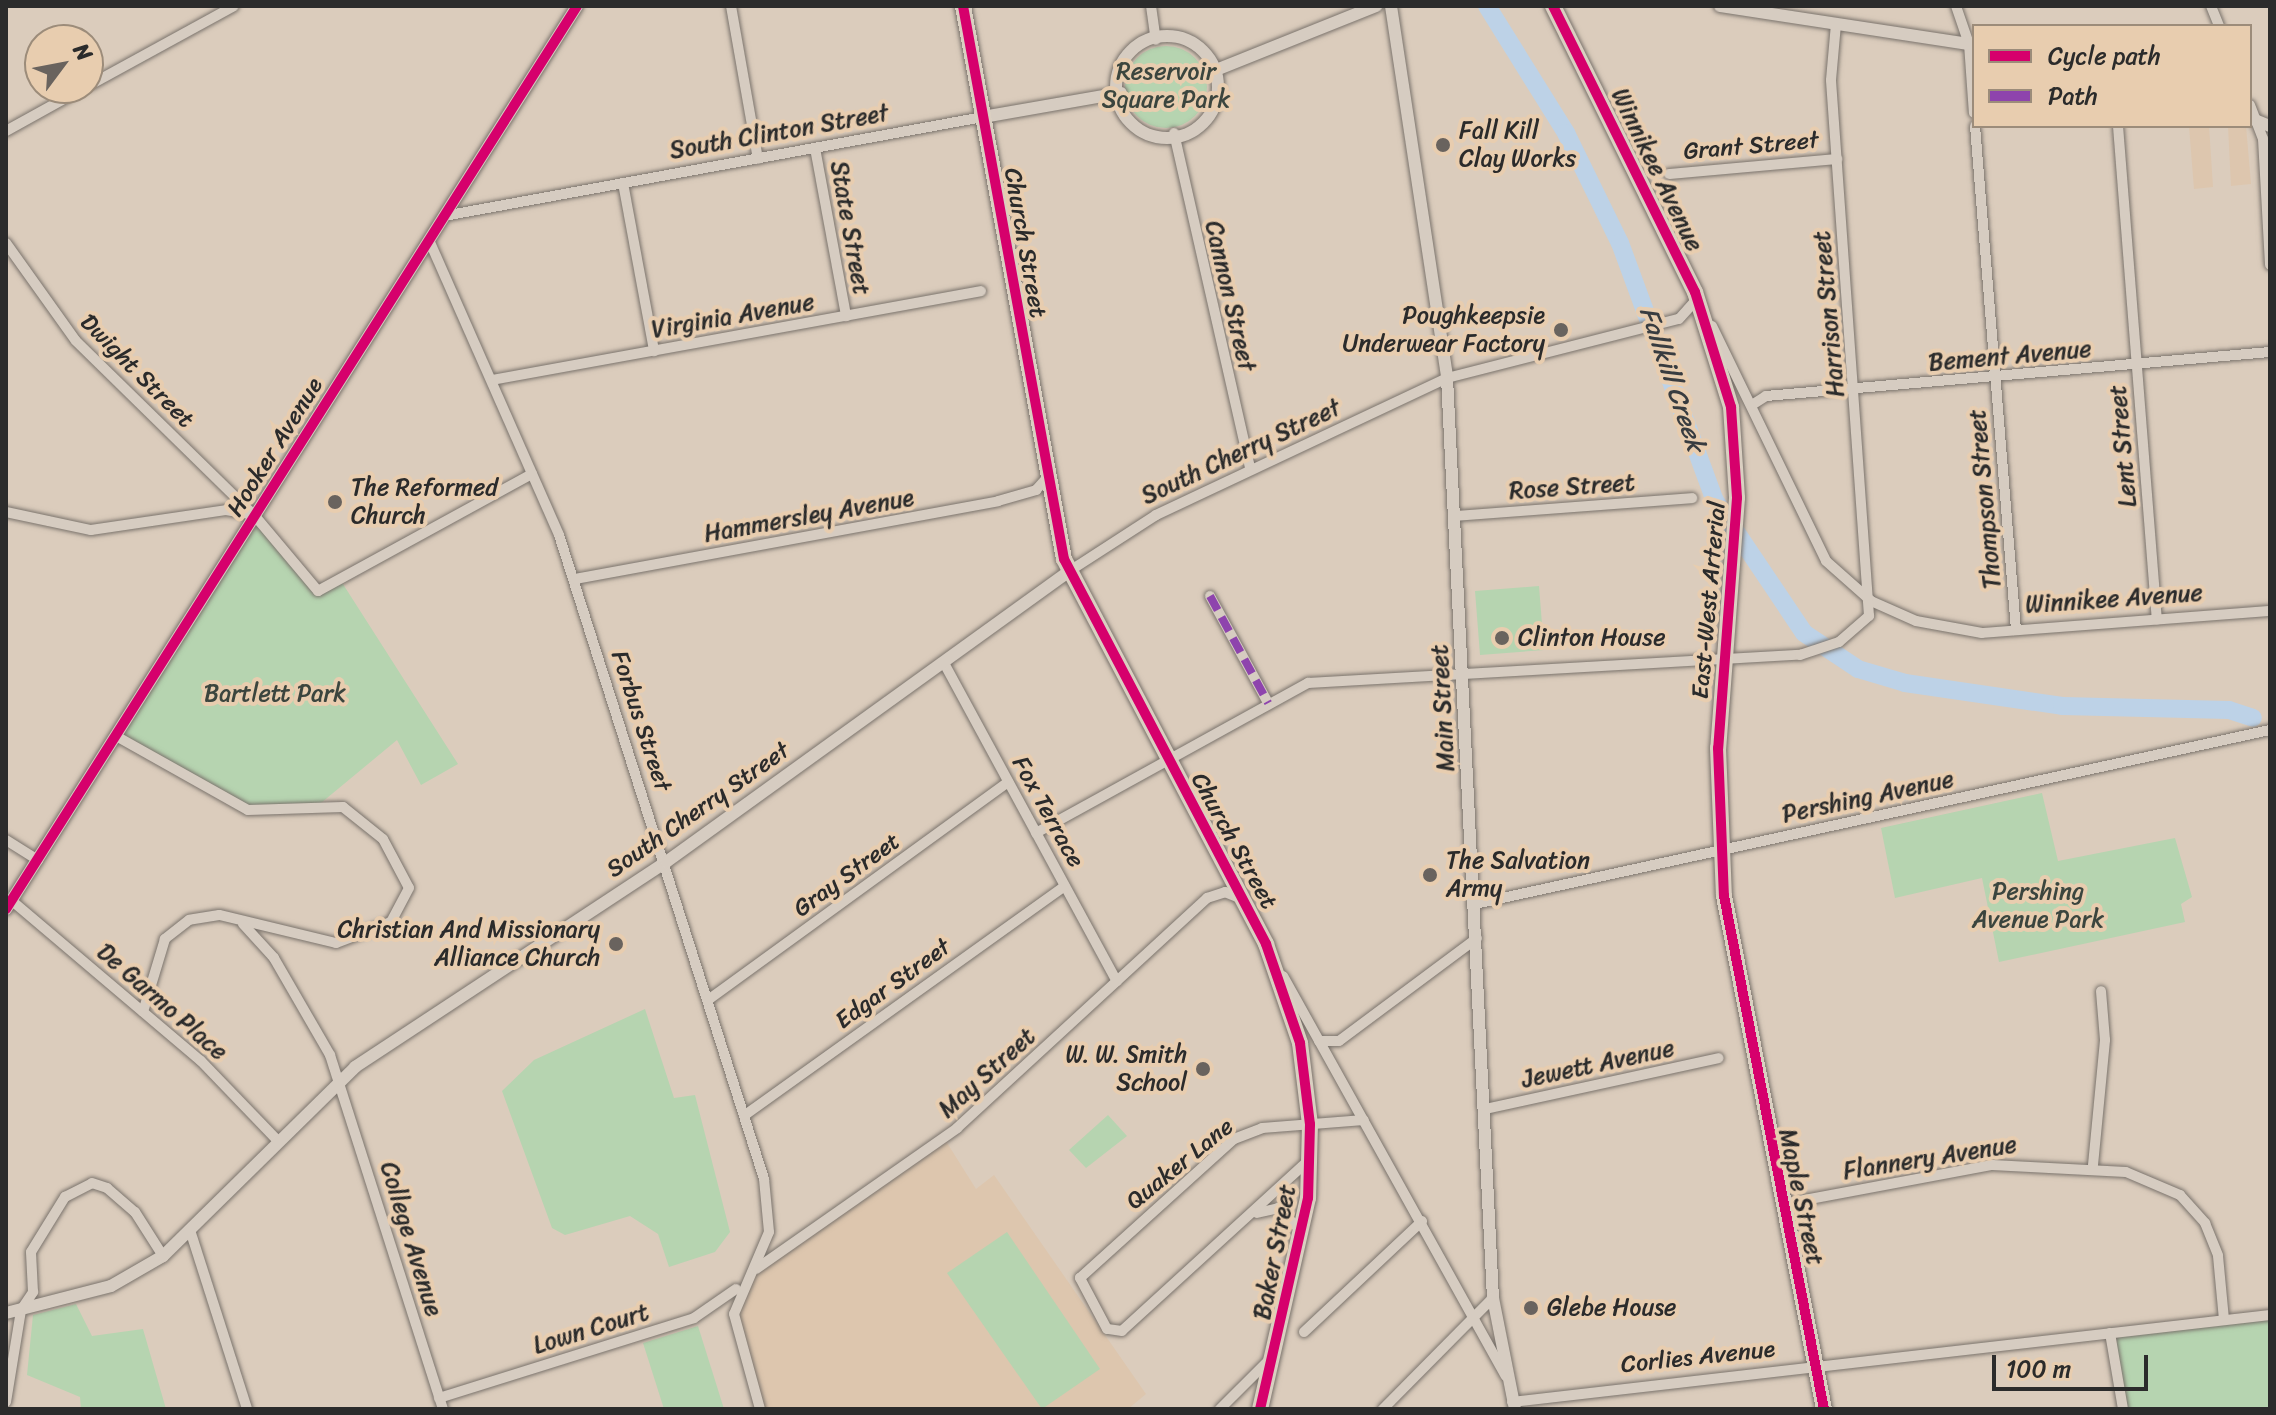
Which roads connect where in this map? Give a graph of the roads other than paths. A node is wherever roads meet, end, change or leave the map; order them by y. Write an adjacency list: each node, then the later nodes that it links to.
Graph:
1 (234, 6): 11 (street)
2 (577, 6): 32 (street, Hooker Avenue)
3 (731, 6): 28 (street)
4 (963, 6): 20 (highway, Church Street)
5 (1151, 6): 13 (street)
6 (1376, 6): 16 (street)
7 (1391, 6): 45 (street, Main Street)
8 (1553, 6): 37 (highway, Winnikee Avenue)
9 (1720, 6): 12 (street)
10 (1956, 6): 14 (street)
11 (213, 11): 17 (street)
12 (1836, 24): 14 (street); 29 (street, Harrison Street)
13 (1156, 40): 16 (street); 18 (street)
14 (1971, 45): 15 (street)
15 (1972, 68)
16 (1211, 72): 26 (street)
17 (104, 76)
18 (1121, 93): 20 (street, South Clinton Street); 26 (street)
19 (55, 104): 25 (street)
20 (983, 117): 27 (street, South Clinton Street); 51 (highway, Church Street)
21 (2253, 119): 22 (street); 35 (street)
22 (2270, 126)
23 (1975, 128): 44 (street, Thompson Street)
24 (2118, 128): 43 (street, Lent Street)
25 (6, 131)
26 (1174, 133): 49 (street, Cannon Street)
27 (815, 148): 28 (street, South Clinton Street); 38 (street, State Street)
28 (758, 159): 31 (street, South Clinton Street)
29 (1837, 159): 30 (street, Grant Street); 47 (street, Harrison Street)
30 (1669, 174)
31 (623, 183): 32 (street, South Clinton Street); 40 (street)
32 (444, 216): 33 (street, Hooker Avenue)
33 (429, 240): 46 (street, Forbus Street); 54 (street, Hooker Avenue)
34 (6, 243): 54 (street, Dwight Street)
35 (2270, 265)
36 (981, 291): 38 (street, Virginia Avenue)
37 (1697, 297): 39 (highway, Winnikee Avenue); 45 (street, South Cherry Street)
38 (846, 316): 40 (street, Virginia Avenue)
39 (1705, 317): 42 (highway, Winnikee Avenue); 48 (street, Winnikee Avenue)
40 (654, 351): 46 (street, Virginia Avenue)
41 (2270, 352): 43 (street, Bement Avenue)
42 (1718, 354): 63 (highway, East-West Arterial)
43 (2137, 364): 44 (street, Bement Avenue); 61 (street, Lent Street)
44 (1995, 377): 47 (street, Bement Avenue); 62 (street, Thompson Street)
45 (1447, 378): 49 (street, South Cherry Street); 55 (street, Main Street)
46 (492, 380): 50 (street, Forbus Street)
47 (1855, 389): 48 (street, Bement Avenue); 59 (street, Harrison Street)
48 (1755, 403): 59 (street, Winnikee Avenue)
49 (1250, 468): 56 (street, South Cherry Street)
50 (532, 474): 54 (street, Dwight Street); 57 (street, Forbus Street)
51 (1045, 480): 56 (highway, Church Street); 57 (street, Hammersley Avenue)
52 (1692, 498): 55 (street, Rose Street)
53 (6, 512): 54 (street)
54 (255, 516): 68 (street, Hooker Avenue)
55 (1455, 516): 65 (street, Main Street)
56 (1068, 572): 64 (street, South Cherry Street); 69 (highway, Church Street)
57 (575, 579): 75 (street, Forbus Street)
58 (1210, 596): 66 (street)
59 (1871, 601): 62 (street, Winnikee Avenue); 63 (street)
60 (2270, 611): 61 (street, Winnikee Avenue)
61 (2157, 619): 62 (street, Winnikee Avenue)
62 (2016, 630)
63 (1724, 658): 65 (street); 73 (highway, East-West Arterial)
64 (944, 663): 70 (street, Fox Terrace); 75 (street, South Cherry Street)
65 (1463, 673): 66 (street); 79 (street, Main Street)
66 (1268, 703): 69 (street)
67 (2270, 730): 73 (street, Pershing Avenue)
68 (116, 736): 74 (street, Hooker Avenue); 80 (street)
69 (1166, 759): 71 (street); 77 (highway, Church Street)
70 (1008, 782): 71 (street, Fox Terrace); 85 (street, Gray Street)
71 (1036, 833): 76 (street, Fox Terrace)
72 (6, 840): 74 (street)
73 (1720, 850): 79 (street, Pershing Avenue); 99 (highway, Maple Street)
74 (38, 860): 78 (street, Hooker Avenue)
75 (666, 862): 85 (street, Forbus Street); 91 (street, South Cherry Street)
76 (1065, 886): 83 (street, Fox Terrace); 93 (street, Edgar Street)
77 (1244, 901): 82 (highway, Church Street); 83 (street, May Street)
78 (9, 904): 86 (street, De Garmo Place)
79 (1475, 904): 81 (street, Main Street)
80 (242, 922): 86 (street); 91 (street, College Avenue)
81 (1477, 938): 88 (street); 92 (street, Main Street)
82 (1273, 961): 87 (street, Church Street); 95 (highway, Baker Street)
83 (1117, 981): 105 (street, May Street)
84 (2101, 991): 98 (street)
85 (708, 1000): 93 (street, Forbus Street)
86 (143, 1012): 96 (street, De Garmo Place)
87 (1319, 1041): 88 (street); 90 (street, Church Street)
88 (1339, 1041): 90 (street)
89 (1719, 1058): 92 (street, Jewett Avenue)
90 (1339, 1074): 94 (street, Church Street)
91 (340, 1080): 96 (street, South Cherry Street); 118 (street, College Avenue)
92 (1485, 1109): 106 (street, Main Street)
93 (745, 1115): 105 (street, Forbus Street)
94 (1364, 1120): 95 (street, Quaker Lane); 101 (street, Church Street)
95 (1310, 1124): 97 (highway, Baker Street); 100 (street, Quaker Lane)
96 (279, 1142): 102 (street, South Cherry Street)
97 (1311, 1158): 100 (street); 103 (highway, Baker Street)
98 (2093, 1165): 99 (street, Flannery Avenue); 111 (street, Flannery Avenue)
99 (1783, 1204): 115 (highway, Maple Street)
100 (1249, 1218): 103 (street)
101 (1422, 1221): 110 (street, Church Street); 112 (street)
102 (190, 1230): 104 (street, South Cherry Street); 120 (street)
103 (1302, 1238): 114 (highway, Baker Street)
104 (163, 1256): 107 (street, South Cherry Street); 107 (street)
105 (744, 1280): 118 (street, Lown Court); 121 (street, Forbus Street)
106 (1493, 1298): 110 (street); 116 (street, Main Street)
107 (21, 1310): 108 (street, South Cherry Street); 117 (street)
108 (6, 1313)
109 (2270, 1315): 111 (street, Corlies Avenue)
110 (1476, 1319): 116 (street, Church Street); 124 (street)
111 (2224, 1320): 113 (street, Corlies Avenue)
112 (1304, 1332)
113 (2110, 1333): 115 (street, Corlies Avenue); 126 (street)
114 (1273, 1356): 122 (street); 123 (highway, Baker Street)
115 (1815, 1364): 119 (street, Corlies Avenue); 125 (highway, Maple Street)
116 (1506, 1376): 119 (street, Main Street)
117 (6, 1402)
118 (441, 1403)
119 (1514, 1405)
120 (247, 1409)
121 (760, 1409)
122 (1220, 1409)
123 (1260, 1409)
124 (1383, 1409)
125 (1824, 1409)
126 (2123, 1409)

